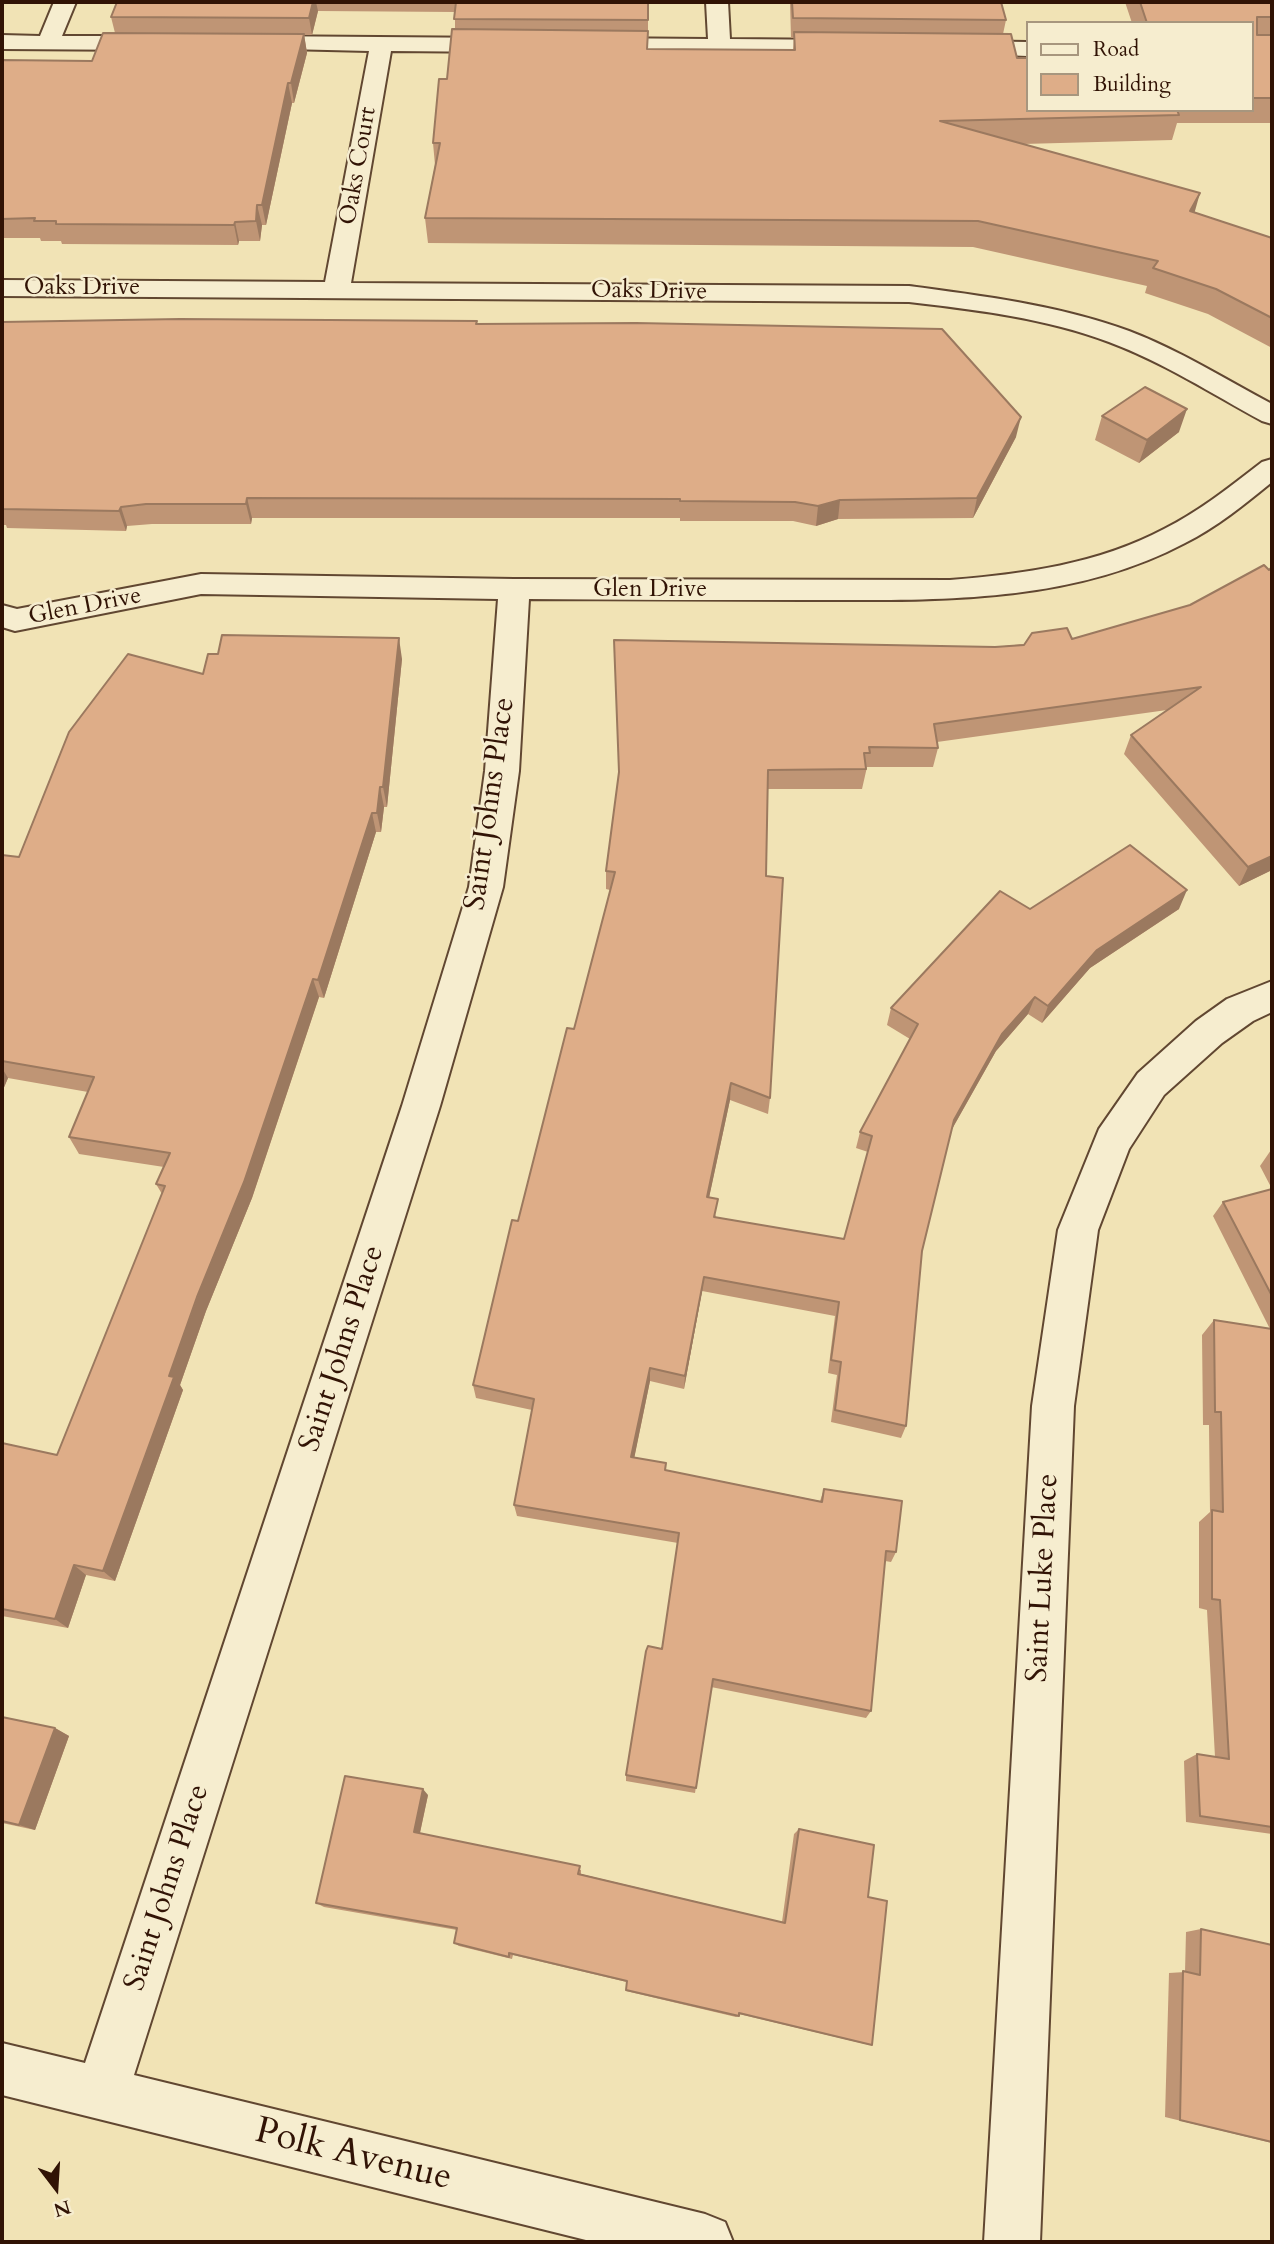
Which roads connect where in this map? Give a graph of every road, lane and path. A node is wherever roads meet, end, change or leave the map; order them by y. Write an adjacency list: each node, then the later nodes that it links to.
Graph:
1 (65, 2): 4 (street)
2 (718, 2): 10 (street)
3 (2, 42): 4 (street)
4 (48, 43): 5 (street)
5 (173, 43)
6 (228, 43): 7 (street)
7 (381, 44): 8 (street); 15 (street, Oaks Court)
8 (530, 45)
9 (570, 45): 10 (street)
10 (719, 46): 11 (street)
11 (866, 47)
12 (947, 48): 13 (street)
13 (1026, 49)
14 (2, 288): 15 (street, Oaks Drive)
15 (337, 289): 16 (street, Oaks Drive)
16 (1272, 415)
17 (1272, 468): 18 (street, Glen Drive)
18 (514, 589): 19 (street, Glen Drive); 22 (street, Saint Johns Place)
19 (6, 626)
20 (1272, 996): 24 (street, Saint Luke Place)
21 (2, 2069): 22 (street, Polk Avenue)
22 (101, 2094): 23 (street, Polk Avenue)
23 (705, 2242)
24 (1012, 2242)

